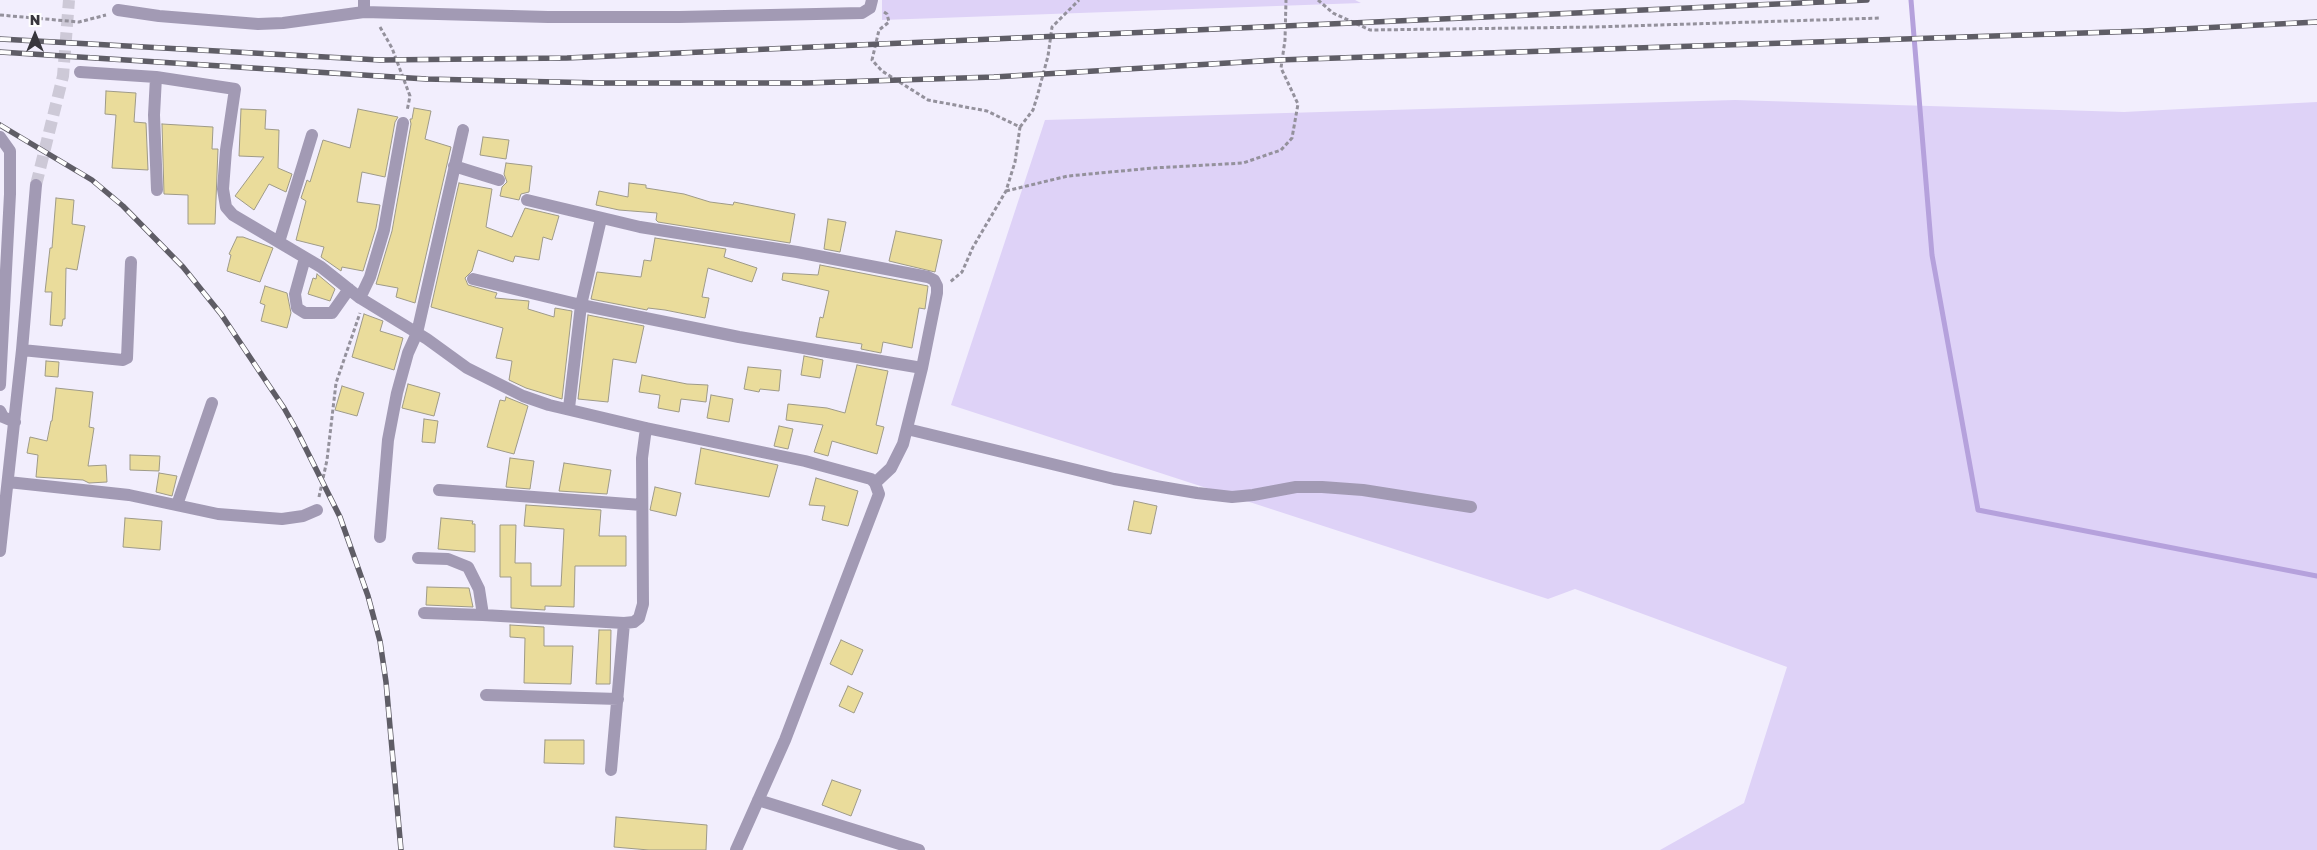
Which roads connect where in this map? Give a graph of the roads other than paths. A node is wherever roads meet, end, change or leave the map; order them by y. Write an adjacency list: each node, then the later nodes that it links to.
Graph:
1 (872, 1): 2 (street)
2 (367, 8): 3 (street)
3 (118, 10)
4 (80, 72): 5 (street)
5 (156, 77): 13 (street); 16 (street)
6 (403, 123): 21 (street)
7 (462, 130): 10 (street)
8 (312, 135): 16 (street)
9 (0, 137): 26 (street)
10 (454, 166): 11 (street); 23 (street)
11 (499, 180)
12 (36, 185): 24 (street)
13 (156, 190)
14 (527, 200): 15 (street)
15 (601, 219): 22 (street); 25 (street)
16 (279, 242): 17 (street)
17 (305, 258): 20 (street); 20 (street)
18 (131, 262): 24 (street)
19 (473, 279): 22 (street)
20 (349, 289): 21 (street)
21 (363, 299): 23 (street)
22 (581, 305): 25 (street); 28 (street)
23 (417, 332): 28 (street); 39 (street)
24 (22, 350): 29 (street)
25 (922, 368): 31 (street)
26 (0, 385)
27 (212, 404): 35 (street)
28 (569, 408): 30 (street)
29 (4, 417): 32 (street)
30 (646, 428): 33 (street); 36 (street)
31 (906, 430): 33 (street); 37 (street)
32 (8, 482): 35 (street); 40 (street)
33 (874, 483): 48 (street)
34 (439, 490): 36 (street)
35 (177, 505): 38 (street)
36 (642, 505): 44 (street)
37 (1471, 507)
38 (317, 510)
39 (380, 537)
40 (0, 551)
41 (418, 558): 43 (street)
42 (424, 613): 43 (street)
43 (484, 615): 44 (street)
44 (624, 623): 46 (street)
45 (486, 695): 46 (street)
46 (618, 698): 47 (street)
47 (611, 770)
48 (758, 800): 49 (street); 50 (street)
49 (736, 850)
50 (919, 850)

